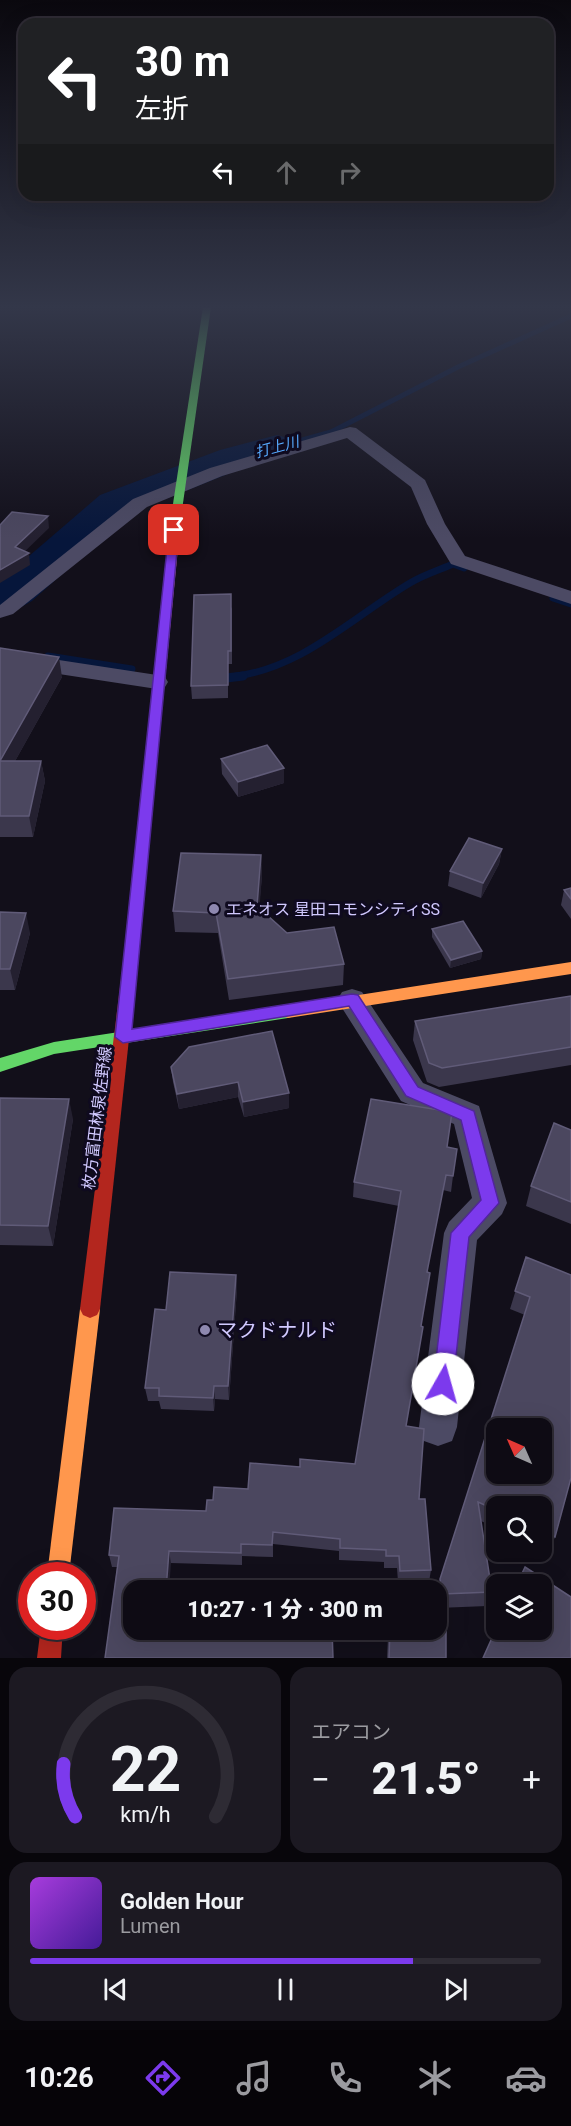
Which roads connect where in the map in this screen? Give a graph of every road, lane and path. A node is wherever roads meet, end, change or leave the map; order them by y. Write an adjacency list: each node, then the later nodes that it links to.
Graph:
1 (195, 384): 2 (main road, 枚方富田林泉佐野線)
2 (179, 487): 3 (street); 4 (street); 6 (main road, 枚方富田林泉佐野線)
3 (571, 598)
4 (0, 612)
5 (0, 658): 6 (street)
6 (157, 682): 9 (main road, 枚方富田林泉佐野線)
7 (571, 968): 8 (main road)
8 (352, 1000): 9 (main road); 11 (street)
9 (123, 1037): 10 (main road); 12 (main road, 枚方富田林泉佐野線)
10 (0, 1065)
11 (438, 1426)
12 (60, 1562)
13 (51, 1640): 14 (main road)
14 (49, 1658)

